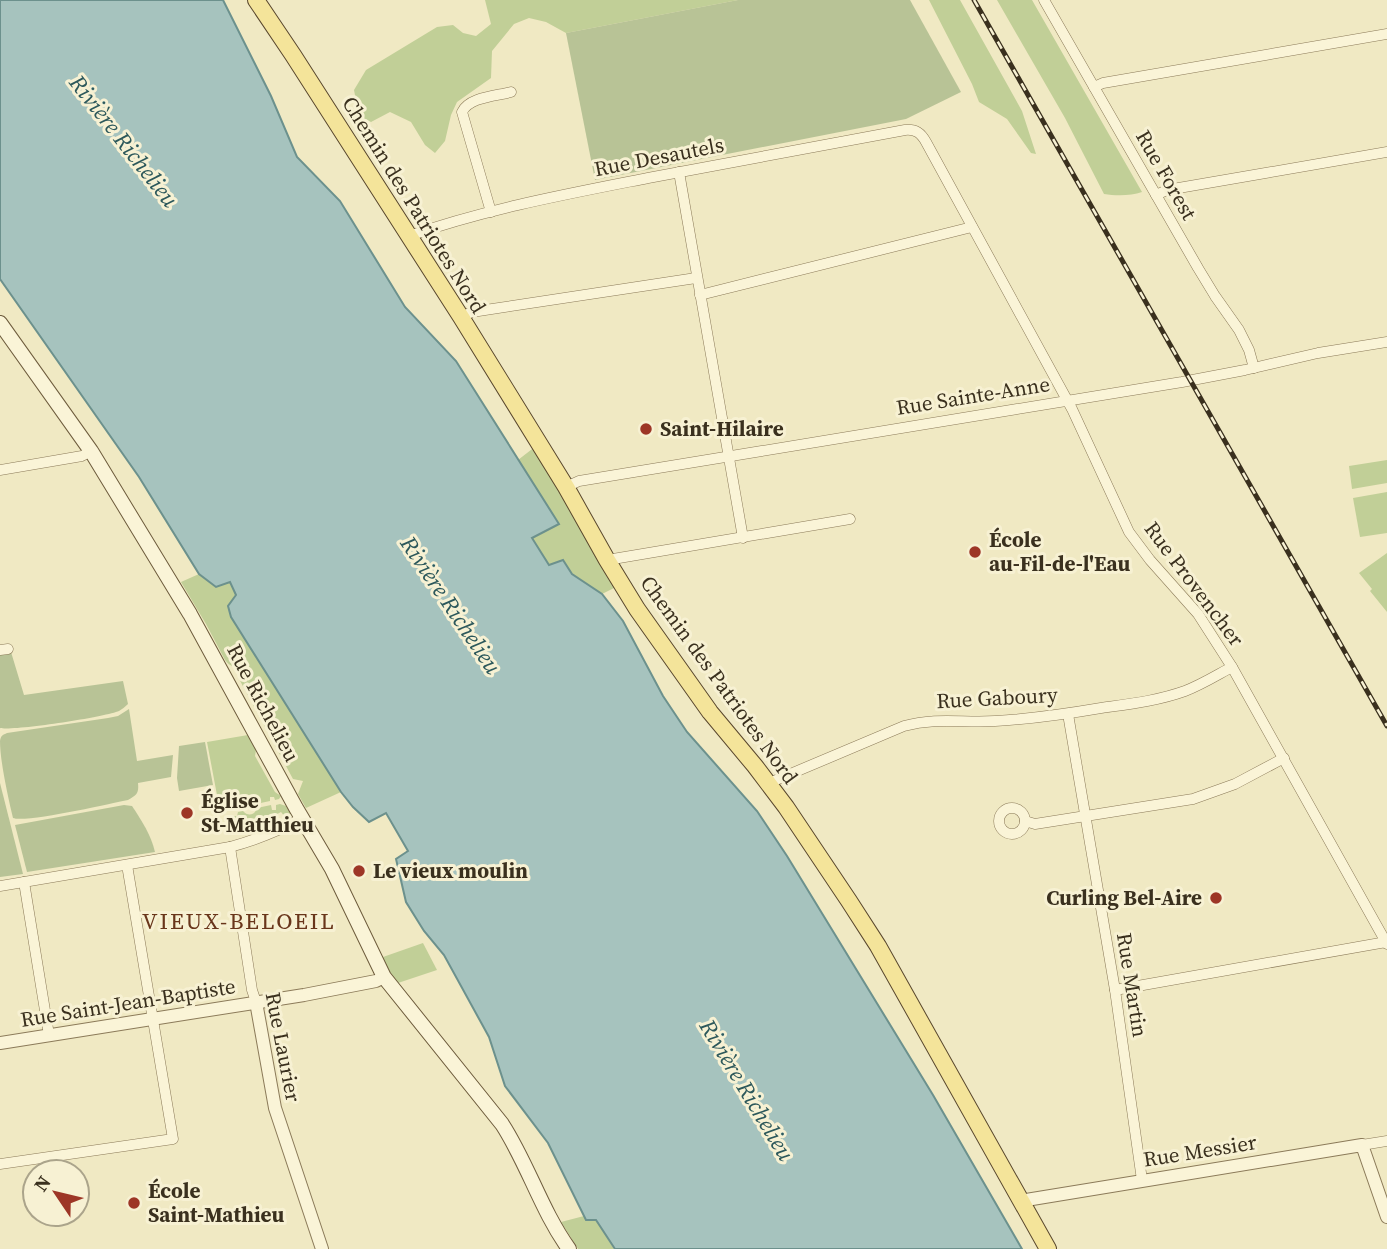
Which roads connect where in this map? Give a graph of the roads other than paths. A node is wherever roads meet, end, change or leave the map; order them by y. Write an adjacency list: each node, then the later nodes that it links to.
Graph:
1 (256, 0): 12 (main road, Chemin des Patriotes Nord)
2 (1044, 0): 4 (street, Rue Forest)
3 (1387, 34): 4 (street)
4 (1094, 87): 9 (street, Rue Forest)
5 (511, 92): 10 (street)
6 (919, 132): 8 (street, Rue Desautels); 11 (street, Rue Provencher)
7 (1387, 152): 9 (street)
8 (679, 172): 10 (street, Rue Desautels); 13 (street)
9 (1156, 195): 18 (street, Rue Forest)
10 (491, 212): 12 (street, Rue Desautels)
11 (972, 227): 14 (street); 19 (street, Rue Provencher)
12 (409, 236): 15 (main road, Chemin des Patriotes Nord)
13 (696, 278): 14 (street); 15 (street)
14 (699, 295): 21 (street)
15 (461, 317): 23 (main road, Chemin des Patriotes Nord)
16 (0, 323): 20 (main road, Rue Richelieu)
17 (1387, 342): 18 (street, Rue Sainte-Anne)
18 (1254, 368): 19 (street, Rue Sainte-Anne)
19 (1067, 400): 21 (street, Rue Sainte-Anne); 27 (street, Rue Provencher)
20 (91, 451): 22 (street); 32 (main road, Rue Richelieu)
21 (728, 456): 23 (street, Rue Sainte-Anne); 25 (street)
22 (0, 470)
23 (566, 486): 26 (main road, Chemin des Patriotes Nord)
24 (850, 519): 25 (street)
25 (743, 538): 26 (street)
26 (607, 560): 30 (main road, Chemin des Patriotes Nord)
27 (1232, 667): 28 (street, Rue Gaboury); 29 (street, Rue Provencher)
28 (1068, 714): 30 (street, Rue Gaboury); 31 (street, Rue Martin)
29 (1284, 758): 31 (street); 38 (street, Rue Provencher)
30 (769, 783): 49 (main road, Chemin des Patriotes Nord)
31 (1084, 817): 33 (street); 40 (street, Rue Martin)
32 (302, 818): 34 (street); 39 (main road, Rue Richelieu)
33 (1025, 821)
34 (230, 847): 35 (street); 41 (street, Rue Laurier)
35 (128, 865): 36 (street); 42 (street)
36 (24, 882): 37 (street); 43 (street)
37 (0, 886)
38 (1387, 943): 40 (street)
39 (384, 977): 41 (street, Rue Saint-Jean-Baptiste); 52 (main road, Rue Richelieu)
40 (1115, 990): 48 (street, Rue Martin)
41 (256, 1002): 42 (street, Rue Saint-Jean-Baptiste); 51 (street, Rue Laurier)
42 (153, 1019): 43 (street, Rue Saint-Jean-Baptiste); 47 (street)
43 (49, 1035): 44 (street, Rue Saint-Jean-Baptiste)
44 (0, 1043)
45 (1387, 1141): 46 (street, Rue Messier)
46 (1362, 1145): 48 (street, Rue Messier); 50 (street)
47 (0, 1164)
48 (1142, 1180): 49 (street, Rue Messier)
49 (1020, 1201): 53 (main road, Chemin des Patriotes Nord)
50 (1387, 1217)
51 (322, 1249)
52 (569, 1249)
53 (1048, 1249)

